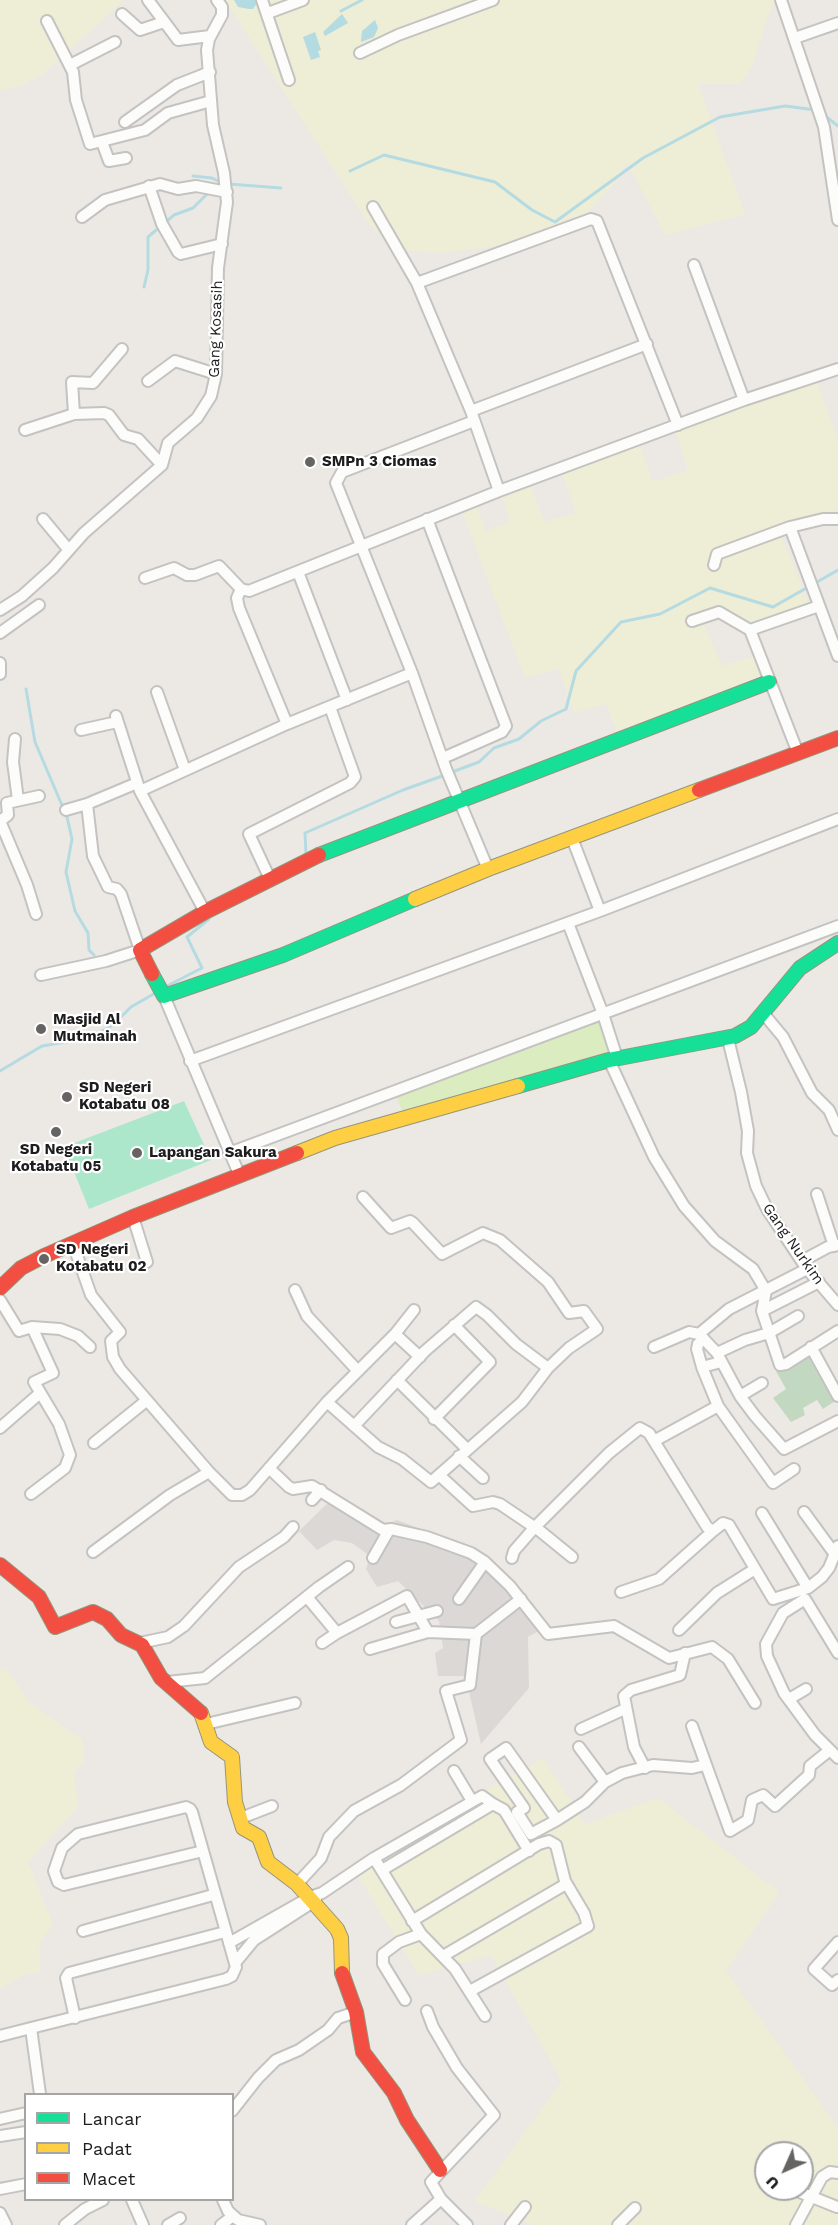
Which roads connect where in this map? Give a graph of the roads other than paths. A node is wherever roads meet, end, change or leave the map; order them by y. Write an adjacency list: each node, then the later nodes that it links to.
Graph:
1 (148, 0): 10 (street)
2 (217, 0): 12 (street, Gang Kosasih)
3 (262, 0): 7 (street)
4 (303, 0): 7 (street)
5 (493, 0): 15 (street)
6 (781, 0): 13 (street)
7 (268, 13): 18 (street)
8 (122, 14): 10 (street)
9 (47, 21): 16 (street)
10 (164, 22): 12 (street)
11 (838, 23): 13 (street)
12 (210, 36): 17 (street, Gang Kosasih)
13 (795, 38): 26 (street)
14 (115, 42): 16 (street)
15 (360, 53)
16 (70, 65): 21 (street)
17 (210, 72): 19 (street, Gang Kosasih); 20 (street)
18 (289, 80)
19 (211, 101): 21 (street); 24 (street, Gang Kosasih)
20 (125, 122)
21 (102, 142): 22 (street)
22 (126, 158)
23 (149, 186): 24 (street); 27 (street); 29 (street)
24 (225, 191): 29 (street, Gang Kosasih)
25 (373, 207): 31 (street)
26 (837, 207): 28 (street)
27 (82, 217)
28 (838, 220)
29 (222, 244): 35 (street, Gang Kosasih)
30 (694, 265): 37 (street)
31 (417, 283): 32 (street); 39 (street)
32 (647, 344): 39 (street); 40 (street)
33 (122, 349): 38 (street)
34 (838, 369): 37 (street)
35 (216, 374): 36 (street); 42 (street, Gang Kosasih)
36 (148, 381)
37 (744, 400): 40 (street)
38 (74, 414): 41 (street); 42 (street)
39 (473, 416): 43 (street); 48 (street)
40 (678, 425): 43 (street)
41 (25, 430)
42 (162, 465): 49 (street, Gang Kosasih)
43 (499, 491): 45 (street)
44 (43, 519): 49 (street)
45 (427, 519): 48 (street); 73 (street)
46 (838, 519): 47 (street)
47 (790, 527): 50 (street); 55 (street)
48 (361, 546): 51 (street); 63 (street)
49 (68, 549): 56 (street, Gang Kosasih)
50 (714, 565)
51 (298, 572): 53 (street); 66 (street)
52 (145, 578): 53 (street)
53 (241, 589): 68 (street)
54 (39, 605): 59 (street)
55 (819, 606): 58 (street); 60 (street)
56 (0, 610)
57 (692, 621): 58 (street)
58 (750, 630): 64 (street)
59 (0, 633)
60 (838, 656)
61 (0, 663): 62 (street)
62 (0, 674)
63 (412, 674): 66 (street); 73 (street)
64 (769, 682): 72 (street); 77 (street)
65 (157, 692): 74 (street)
66 (347, 700): 67 (street)
67 (330, 707): 68 (street); 85 (street)
68 (287, 724): 74 (street)
69 (81, 730): 75 (street)
70 (838, 738): 72 (street)
71 (15, 739): 78 (street)
72 (798, 753): 83 (street)
73 (445, 763): 77 (street)
74 (185, 771): 75 (street)
75 (139, 787): 79 (street); 87 (street)
76 (39, 796): 78 (street)
77 (459, 799): 84 (street); 85 (street)
78 (18, 800): 82 (street)
79 (87, 804): 80 (street); 92 (street)
80 (66, 810)
81 (838, 819): 86 (street)
82 (0, 821): 88 (street)
83 (572, 838): 84 (street); 86 (street)
84 (488, 870): 94 (street)
85 (270, 879): 87 (street)
86 (600, 911): 89 (street)
87 (205, 912): 92 (street)
88 (36, 914)
89 (568, 923): 96 (street); 99 (street)
90 (838, 926): 96 (street)
91 (838, 943): 95 (street)
92 (140, 950): 93 (street); 94 (street)
93 (41, 975)
94 (161, 991): 99 (street)
95 (763, 1013): 97 (street); 100 (street)
96 (603, 1014): 98 (street); 101 (street)
97 (728, 1038): 98 (street); 109 (street, Gang Nurkim)
98 (613, 1059): 102 (street); 113 (street)
99 (190, 1061): 101 (street)
100 (838, 1130)
101 (229, 1153): 102 (street)
102 (239, 1174): 105 (street)
103 (817, 1194): 107 (street)
104 (363, 1197): 131 (street)
105 (133, 1217): 106 (street); 108 (street)
106 (73, 1244): 111 (street); 138 (street)
107 (836, 1245): 109 (street)
108 (147, 1262)
109 (804, 1265): 110 (street, Gang Nurkim); 113 (street)
110 (819, 1282): 115 (street, Gang Nurkim); 117 (street)
111 (0, 1288)
112 (295, 1290): 132 (street)
113 (766, 1291): 117 (street); 124 (street)
114 (0, 1300): 120 (street)
115 (838, 1305)
116 (414, 1310): 123 (street)
117 (762, 1311): 122 (street)
118 (798, 1316): 122 (street)
119 (454, 1325): 128 (street); 131 (street); 141 (street)
120 (32, 1327): 125 (street); 135 (street)
121 (838, 1331): 127 (street)
122 (769, 1333): 127 (street); 129 (street)
123 (395, 1334): 128 (street); 132 (street)
124 (702, 1337): 126 (street); 129 (street); 130 (street)
125 (90, 1347)
126 (654, 1347)
127 (810, 1347): 137 (street)
128 (420, 1357): 133 (street)
129 (719, 1357): 130 (street); 136 (street)
130 (702, 1367): 140 (street)
131 (548, 1368): 147 (street)
132 (357, 1370): 139 (street)
133 (397, 1380): 141 (street); 143 (street)
134 (762, 1383): 136 (street)
135 (39, 1394): 144 (street); 154 (street)
136 (740, 1396): 142 (street)
137 (838, 1396)
138 (146, 1401): 146 (street); 150 (street)
139 (327, 1402): 143 (street); 148 (street)
140 (718, 1406): 145 (street); 149 (street)
141 (434, 1419): 147 (street)
142 (838, 1419)
143 (354, 1426): 151 (street)
144 (0, 1428)
145 (654, 1441): 159 (street); 161 (street)
146 (94, 1443)
147 (463, 1453): 151 (street); 152 (street)
148 (269, 1468): 150 (street); 153 (street)
149 (794, 1469)
150 (209, 1472): 163 (street)
151 (439, 1475): 159 (street)
152 (483, 1478)
153 (321, 1490): 155 (street); 160 (street)
154 (31, 1494)
155 (312, 1500)
156 (804, 1512): 162 (street)
157 (762, 1513): 171 (street)
158 (293, 1527): 185 (street)
159 (534, 1528): 164 (street); 166 (street)
160 (389, 1530): 165 (street); 167 (street)
161 (713, 1532): 170 (street); 172 (street)
162 (836, 1550): 171 (street)
163 (93, 1552)
164 (572, 1557)
165 (373, 1558)
166 (512, 1558)
167 (485, 1562): 174 (street); 175 (street)
168 (0, 1565): 185 (street)
169 (348, 1567): 173 (street)
170 (755, 1569): 176 (street); 181 (street)
171 (808, 1588): 176 (street)
172 (621, 1592)
173 (307, 1597): 183 (street); 190 (street)
174 (459, 1599)
175 (521, 1599): 184 (street); 188 (street)
176 (773, 1599): 178 (street)
177 (436, 1611): 179 (street)
178 (783, 1613): 189 (street); 192 (street)
179 (420, 1614): 180 (street); 182 (street); 183 (street)
180 (396, 1622)
181 (679, 1630)
182 (428, 1632): 184 (street); 187 (street)
183 (337, 1633): 186 (street)
184 (476, 1634): 214 (street)
185 (140, 1643): 190 (street)
186 (322, 1643)
187 (370, 1649)
188 (685, 1653): 194 (street); 195 (street)
189 (838, 1653)
190 (166, 1682): 196 (street)
191 (806, 1689): 192 (street)
192 (789, 1699): 200 (street)
193 (296, 1703): 196 (street)
194 (756, 1703)
195 (625, 1709): 198 (street); 202 (street)
196 (206, 1724): 208 (street)
197 (692, 1726): 201 (street)
198 (581, 1729)
199 (579, 1747): 204 (street)
200 (834, 1754): 201 (street)
201 (705, 1765): 202 (street)
202 (645, 1768): 204 (street)
203 (454, 1771): 205 (street)
204 (605, 1782): 209 (street)
205 (472, 1802): 206 (street); 212 (street)
206 (493, 1804): 211 (street); 213 (street)
207 (272, 1806): 208 (street)
208 (241, 1818): 214 (street)
209 (557, 1820): 209 (street)
210 (203, 1851): 210 (street); 216 (street)
211 (529, 1851): 215 (street); 218 (street)
212 (374, 1858): 213 (street); 217 (street)
213 (382, 1870): 218 (street)
214 (297, 1884): 217 (street)
215 (567, 1884): 224 (street); 227 (street)
216 (213, 1895): 219 (street); 220 (street)
217 (315, 1898): 223 (street); 225 (street); 230 (street)
218 (412, 1921): 221 (street)
219 (83, 1931)
220 (225, 1932): 223 (street); 232 (street)
221 (421, 1934): 224 (street); 228 (street)
222 (838, 1942): 226 (street)
223 (229, 1943): 225 (street)
224 (443, 1956): 227 (street)
225 (235, 1963): 232 (street)
226 (838, 1980)
227 (470, 1991): 231 (street)
228 (405, 2000)
229 (427, 2011): 241 (street)
230 (356, 2012): 236 (street); 241 (street)
231 (485, 2016)
232 (75, 2018): 233 (street)
233 (31, 2028): 234 (street); 235 (street)
234 (0, 2036)
235 (40, 2093)
236 (234, 2108)
237 (24, 2113): 238 (street)
238 (0, 2119)
239 (24, 2132): 240 (street)
240 (0, 2136)
241 (440, 2170): 247 (street)
242 (838, 2173): 245 (street)
243 (24, 2184): 244 (street)
244 (0, 2189)
245 (814, 2190)
246 (814, 2197): 253 (street)
247 (441, 2199): 265 (street); 266 (street)
248 (99, 2201): 260 (street)
249 (133, 2201): 261 (street)
250 (224, 2201): 256 (street)
251 (807, 2201): 268 (street)
252 (525, 2207): 258 (street)
253 (837, 2207)
254 (635, 2208): 267 (street)
255 (0, 2213): 259 (street)
256 (233, 2217): 263 (street); 264 (street)
257 (180, 2218): 262 (street)
258 (515, 2223)
259 (6, 2225)
260 (65, 2225)
261 (143, 2225)
262 (168, 2225)
263 (221, 2225)
264 (260, 2225)
265 (412, 2225)
266 (467, 2225)
267 (618, 2225)
268 (796, 2225)

